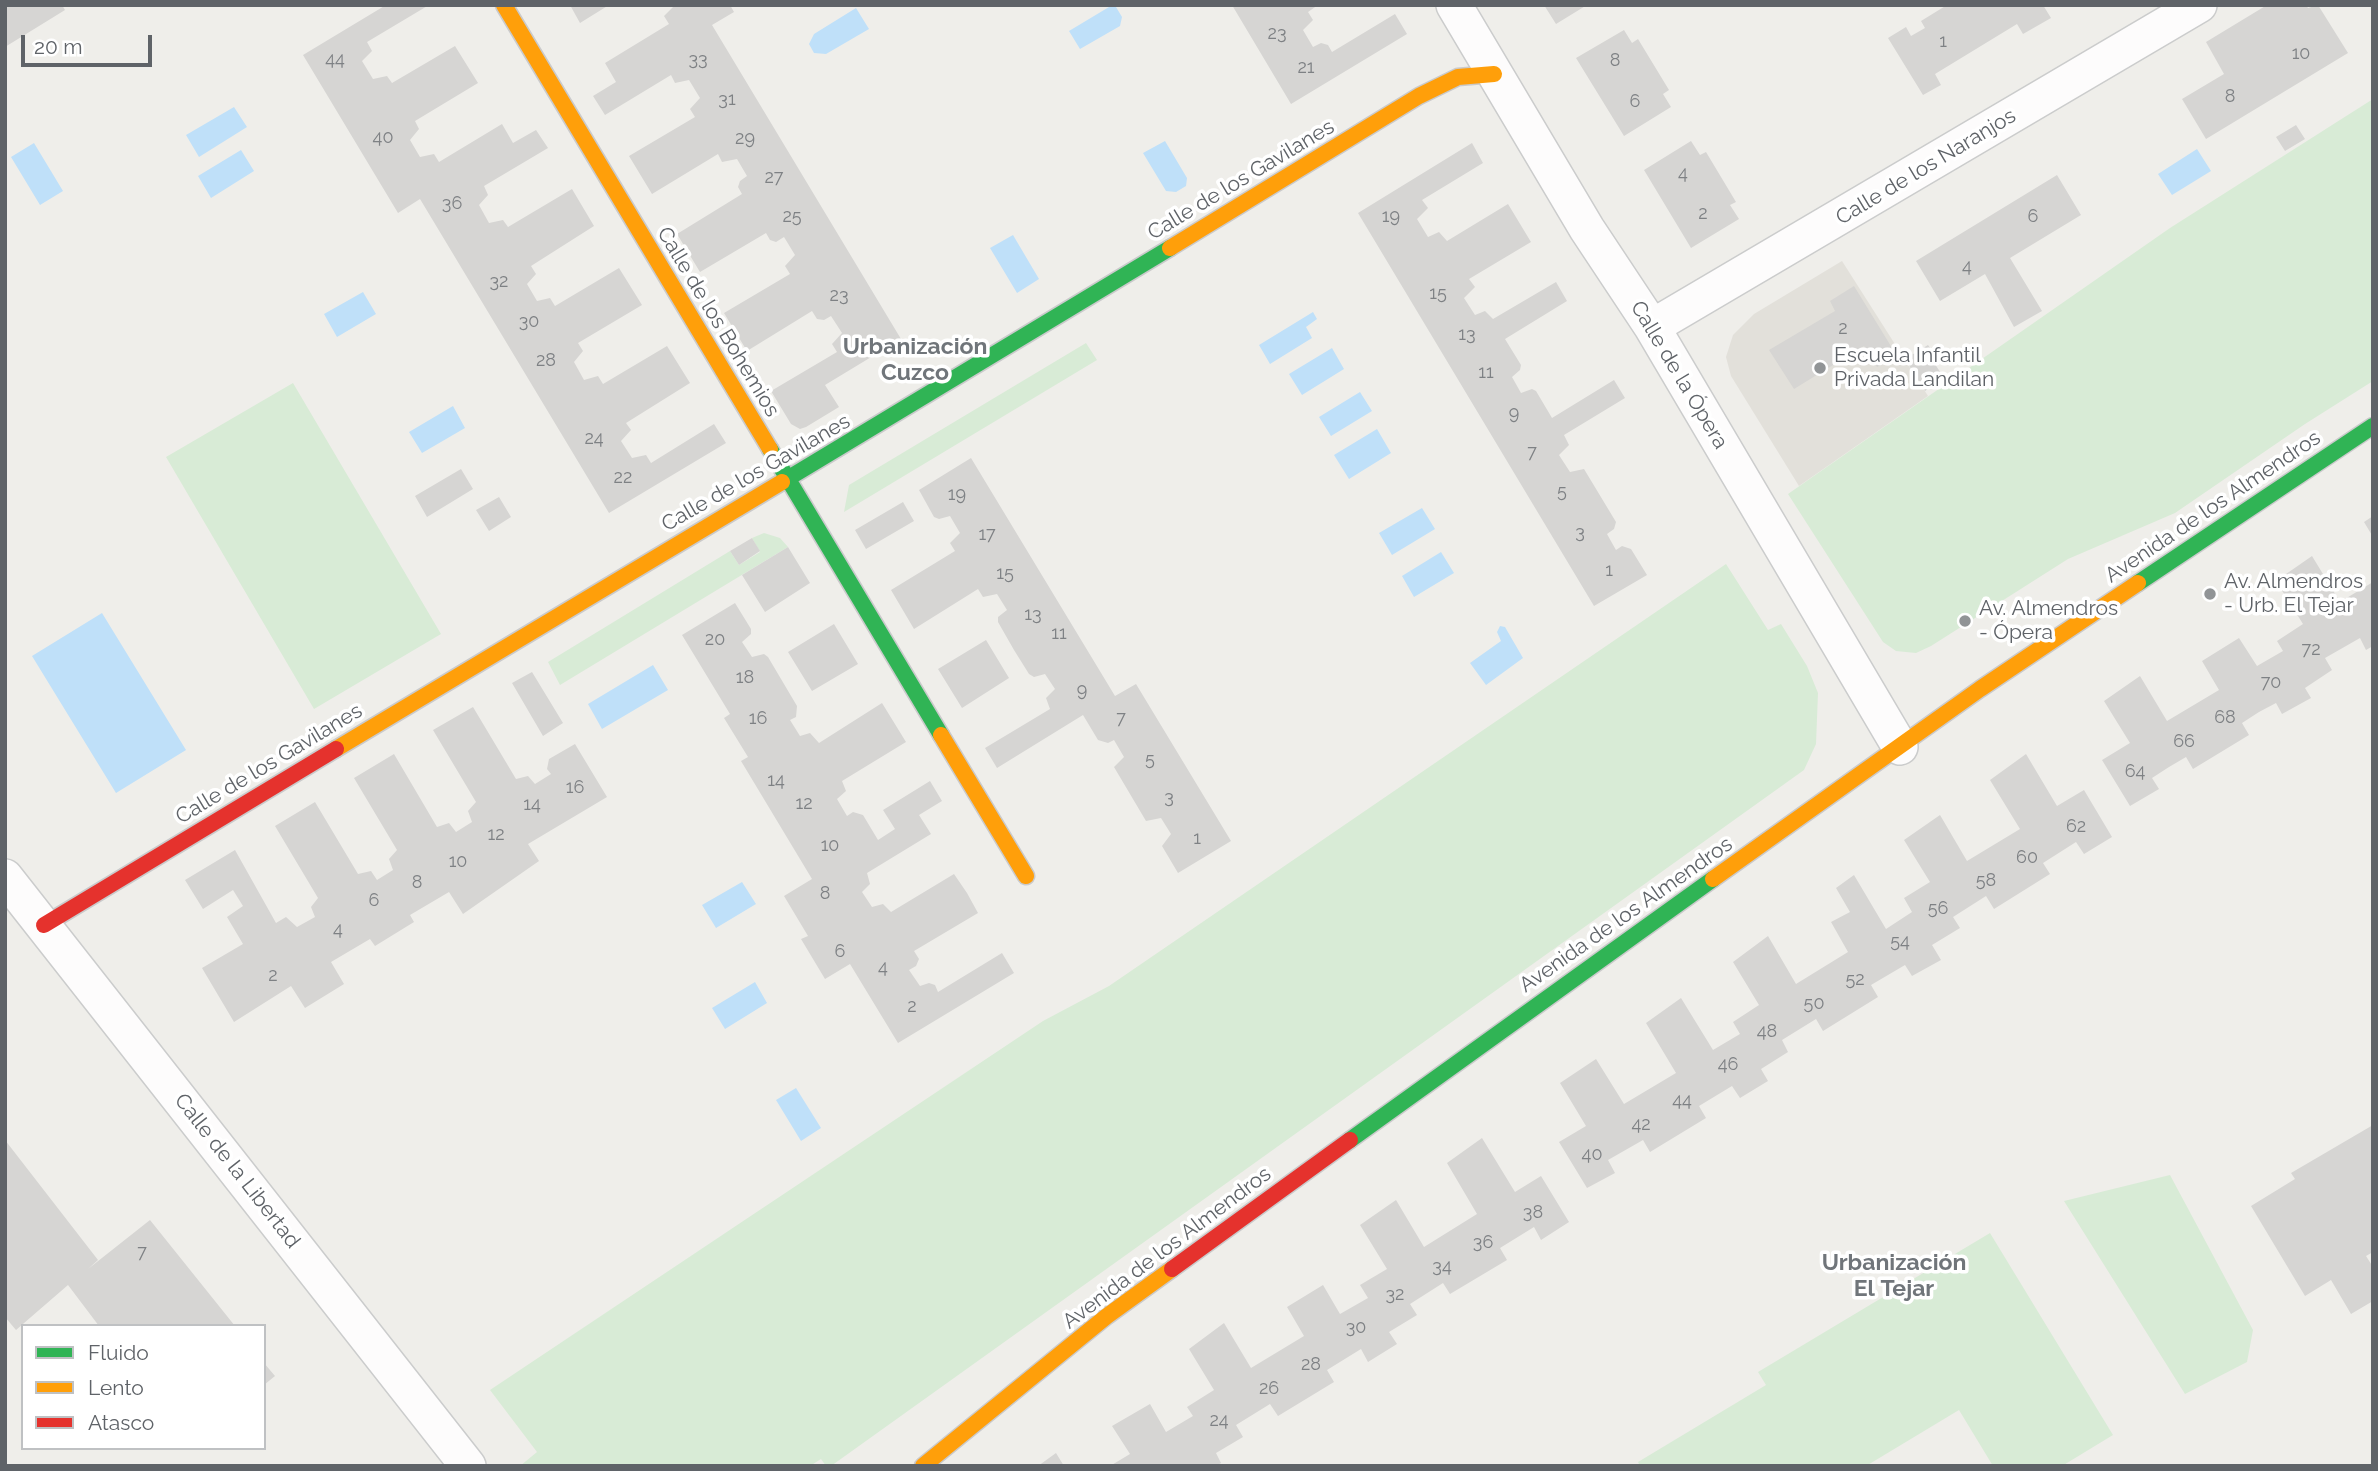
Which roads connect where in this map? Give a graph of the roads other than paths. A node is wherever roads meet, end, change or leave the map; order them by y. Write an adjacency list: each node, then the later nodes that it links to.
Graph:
1 (504, 5): 7 (street, Calle de los Bohemios)
2 (1454, 5): 4 (street, Calle de la Ópera)
3 (2199, 5): 5 (street, Calle de los Naranjos)
4 (1494, 74): 5 (street, Calle de la Ópera); 7 (street, Calle de los Gavilanes)
5 (1652, 327): 8 (street, Calle de la Ópera)
6 (2373, 426): 8 (street, Avenida de los Almendros)
7 (788, 480): 9 (street, Calle de los Bohemios); 11 (street, Calle de los Gavilanes)
8 (1900, 747): 13 (street, Avenida de los Almendros)
9 (1026, 876)
10 (5, 877): 11 (street, Calle de la Libertad)
11 (44, 925): 12 (street, Calle de la Libertad)
12 (468, 1466)
13 (923, 1466)

